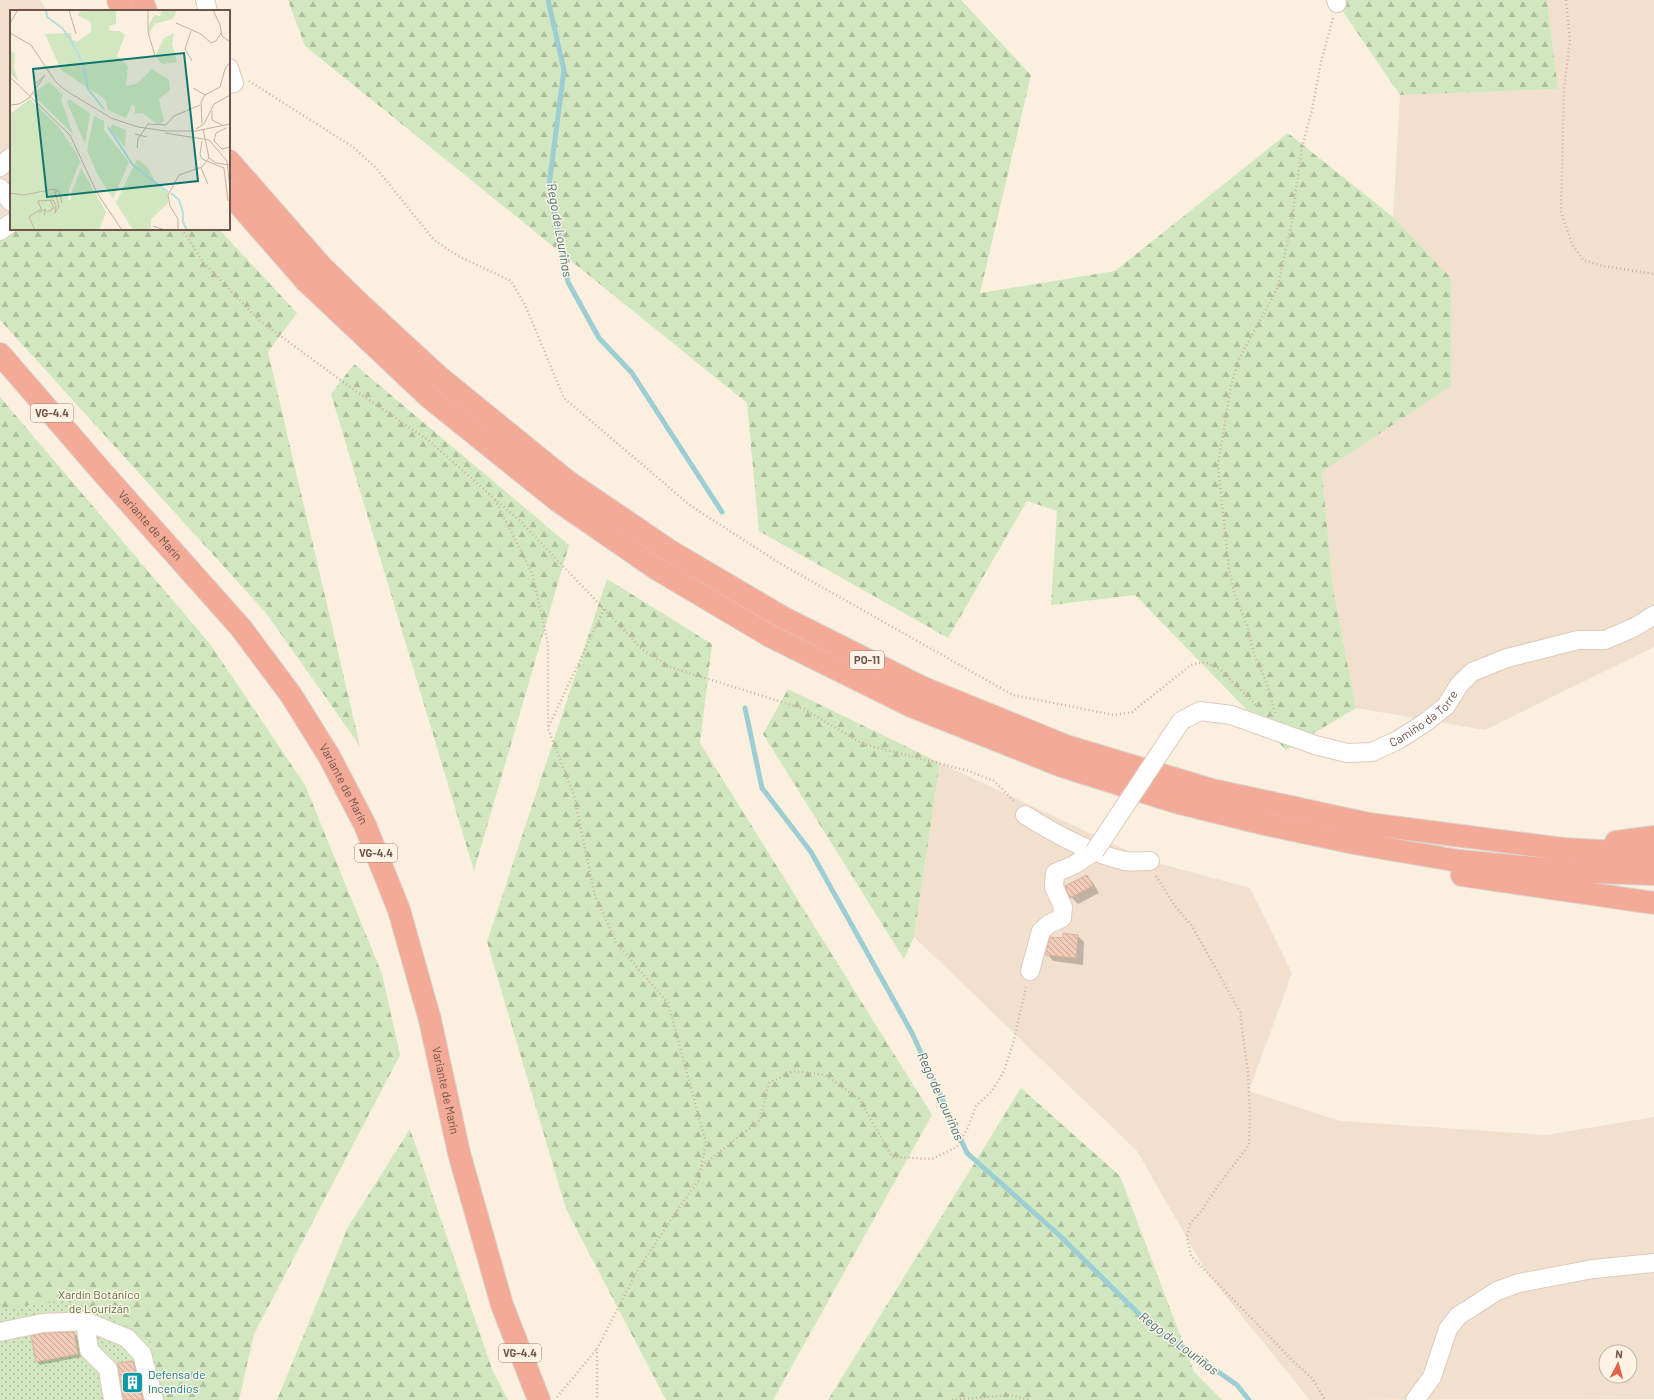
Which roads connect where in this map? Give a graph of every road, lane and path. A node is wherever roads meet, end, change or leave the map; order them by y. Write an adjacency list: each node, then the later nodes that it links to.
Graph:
1 (118, 0): 6 (highway)
2 (142, 0): 7 (highway)
3 (205, 0): 8 (street)
4 (1566, 0): 19 (path)
5 (1337, 1): 26 (path)
6 (123, 10)
7 (146, 10)
8 (208, 10)
9 (231, 79): 24 (path)
10 (10, 158): 12 (street)
11 (230, 162): 30 (highway, PO-11)
12 (0, 167)
13 (0, 188): 15 (street)
14 (230, 194): 29 (highway, PO-11)
15 (10, 201)
16 (10, 224): 18 (street)
17 (183, 230): 21 (path)
18 (0, 231)
19 (1654, 274)
20 (0, 354): 44 (highway, Variante de Marín / VG-4.4)
21 (494, 498): 22 (path); 25 (path)
22 (604, 609): 25 (path); 27 (path)
23 (1654, 615): 26 (street, Camiño da Torre)
24 (1258, 707)
25 (548, 729): 37 (path)
26 (1278, 731): 31 (street, Camiño da Torre, bridge)
27 (1026, 814): 31 (street)
28 (1654, 837): 30 (highway)
29 (1354, 843): 34 (highway, PO-11); 35 (highway)
30 (1563, 849): 32 (highway, PO-11)
31 (1095, 851): 33 (street); 36 (street)
32 (1654, 854)
33 (1150, 861): 49 (path)
34 (1654, 874)
35 (1654, 903)
36 (1030, 971): 37 (path)
37 (701, 1166): 41 (path)
38 (1654, 1263): 50 (street)
39 (85, 1321): 40 (street); 42 (street); 43 (street)
40 (0, 1332)
41 (597, 1349): 45 (path); 46 (path)
42 (113, 1400)
43 (154, 1400)
44 (539, 1400)
45 (554, 1400)
46 (597, 1400)
47 (952, 1400): 48 (path)
48 (1031, 1400)
49 (1326, 1400)
50 (1415, 1400)

